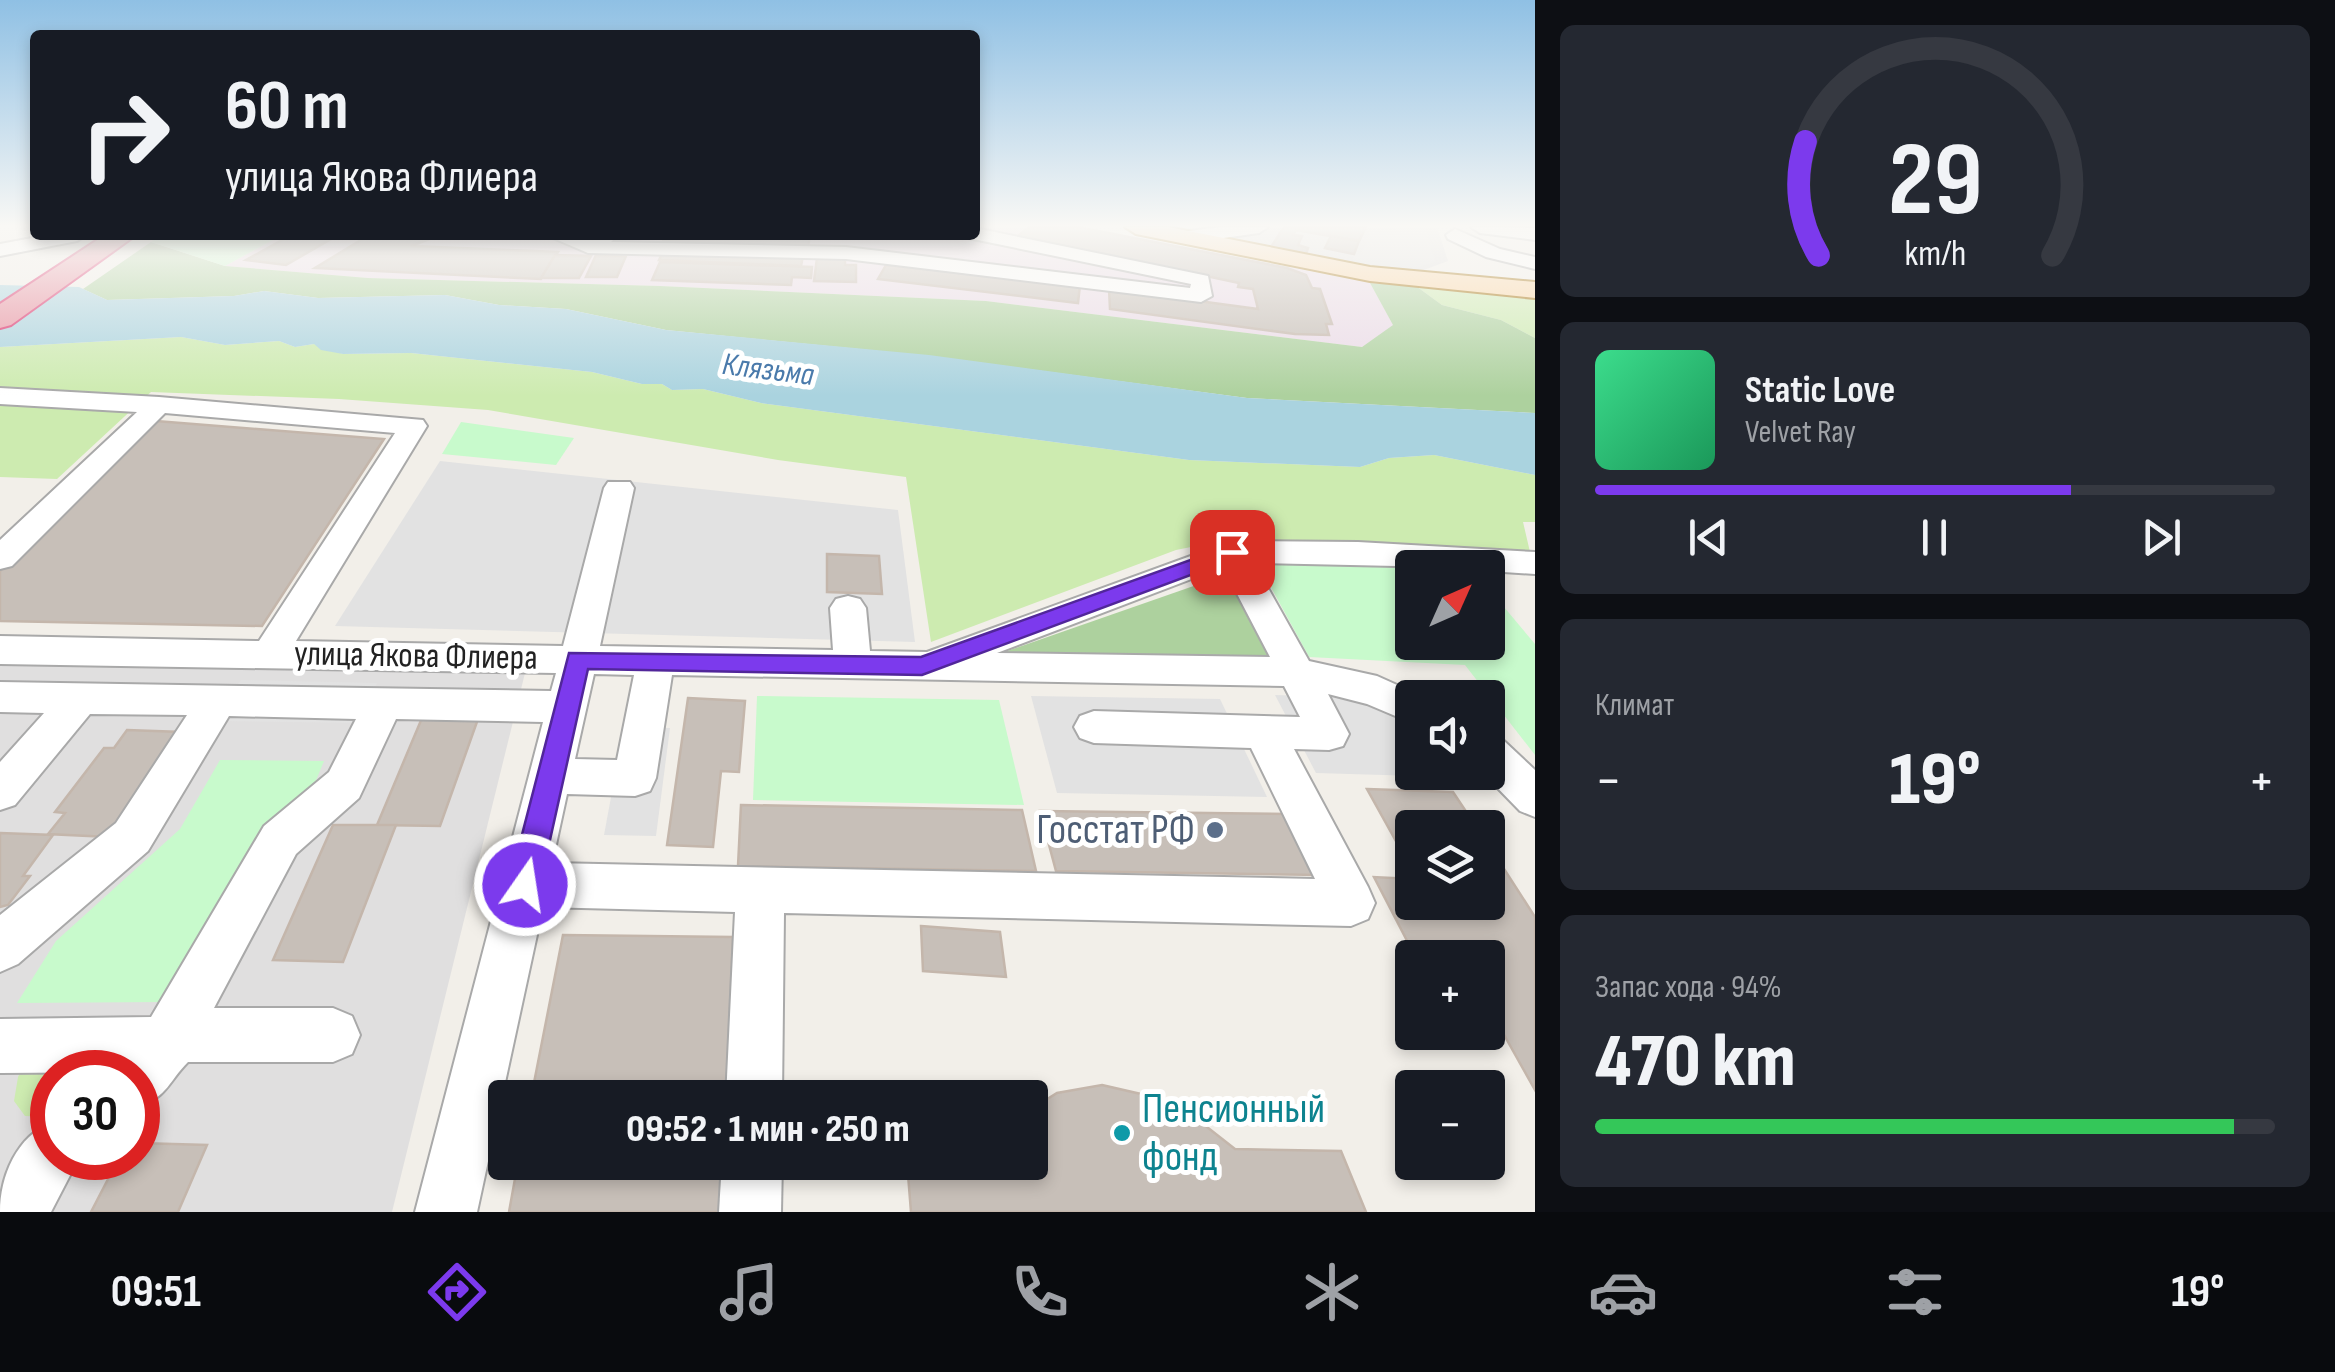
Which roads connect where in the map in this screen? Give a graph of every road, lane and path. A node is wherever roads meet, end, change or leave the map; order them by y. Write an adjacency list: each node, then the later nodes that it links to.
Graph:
1 (51, 284): 6 (highway)
2 (1101, 284): 3 (street)
3 (1201, 284)
4 (1463, 284): 5 (main road)
5 (1535, 290)
6 (0, 318)
7 (0, 396): 8 (street)
8 (158, 406): 11 (street); 15 (street)
9 (619, 488): 16 (street)
10 (1232, 552): 12 (street); 19 (street, улица Якова Флиера); 20 (street)
11 (0, 558)
12 (1535, 564)
13 (848, 608): 18 (street)
14 (18, 650): 15 (street, улица Якова Флиера); 21 (street)
15 (271, 652): 16 (street, улица Якова Флиера)
16 (578, 660): 17 (street, улица Якова Флиера); 27 (street)
17 (656, 660): 18 (street, улица Якова Флиера); 31 (street)
18 (852, 664): 19 (street, улица Якова Флиера)
19 (922, 666): 20 (street)
20 (1295, 672): 24 (street); 29 (street)
21 (0, 685)
22 (0, 698): 23 (street)
23 (80, 699): 25 (street); 32 (street)
24 (1395, 700)
25 (218, 701): 26 (street); 36 (street)
26 (383, 704): 27 (street); 40 (street)
27 (566, 707): 31 (street)
28 (1094, 727): 29 (street)
29 (1264, 732): 35 (street)
30 (1505, 769): 33 (street)
31 (550, 776): 34 (street)
32 (0, 792)
33 (1535, 798)
34 (525, 885): 35 (street); 46 (street)
35 (760, 890): 42 (street)
36 (0, 947)
37 (333, 1035): 41 (street)
38 (0, 1046): 39 (street)
39 (38, 1050)
40 (159, 1050)
41 (160, 1056)
42 (755, 1080)
43 (36, 1180): 45 (street)
44 (751, 1180): 47 (street)
45 (18, 1212)
46 (446, 1212)
47 (750, 1212)

